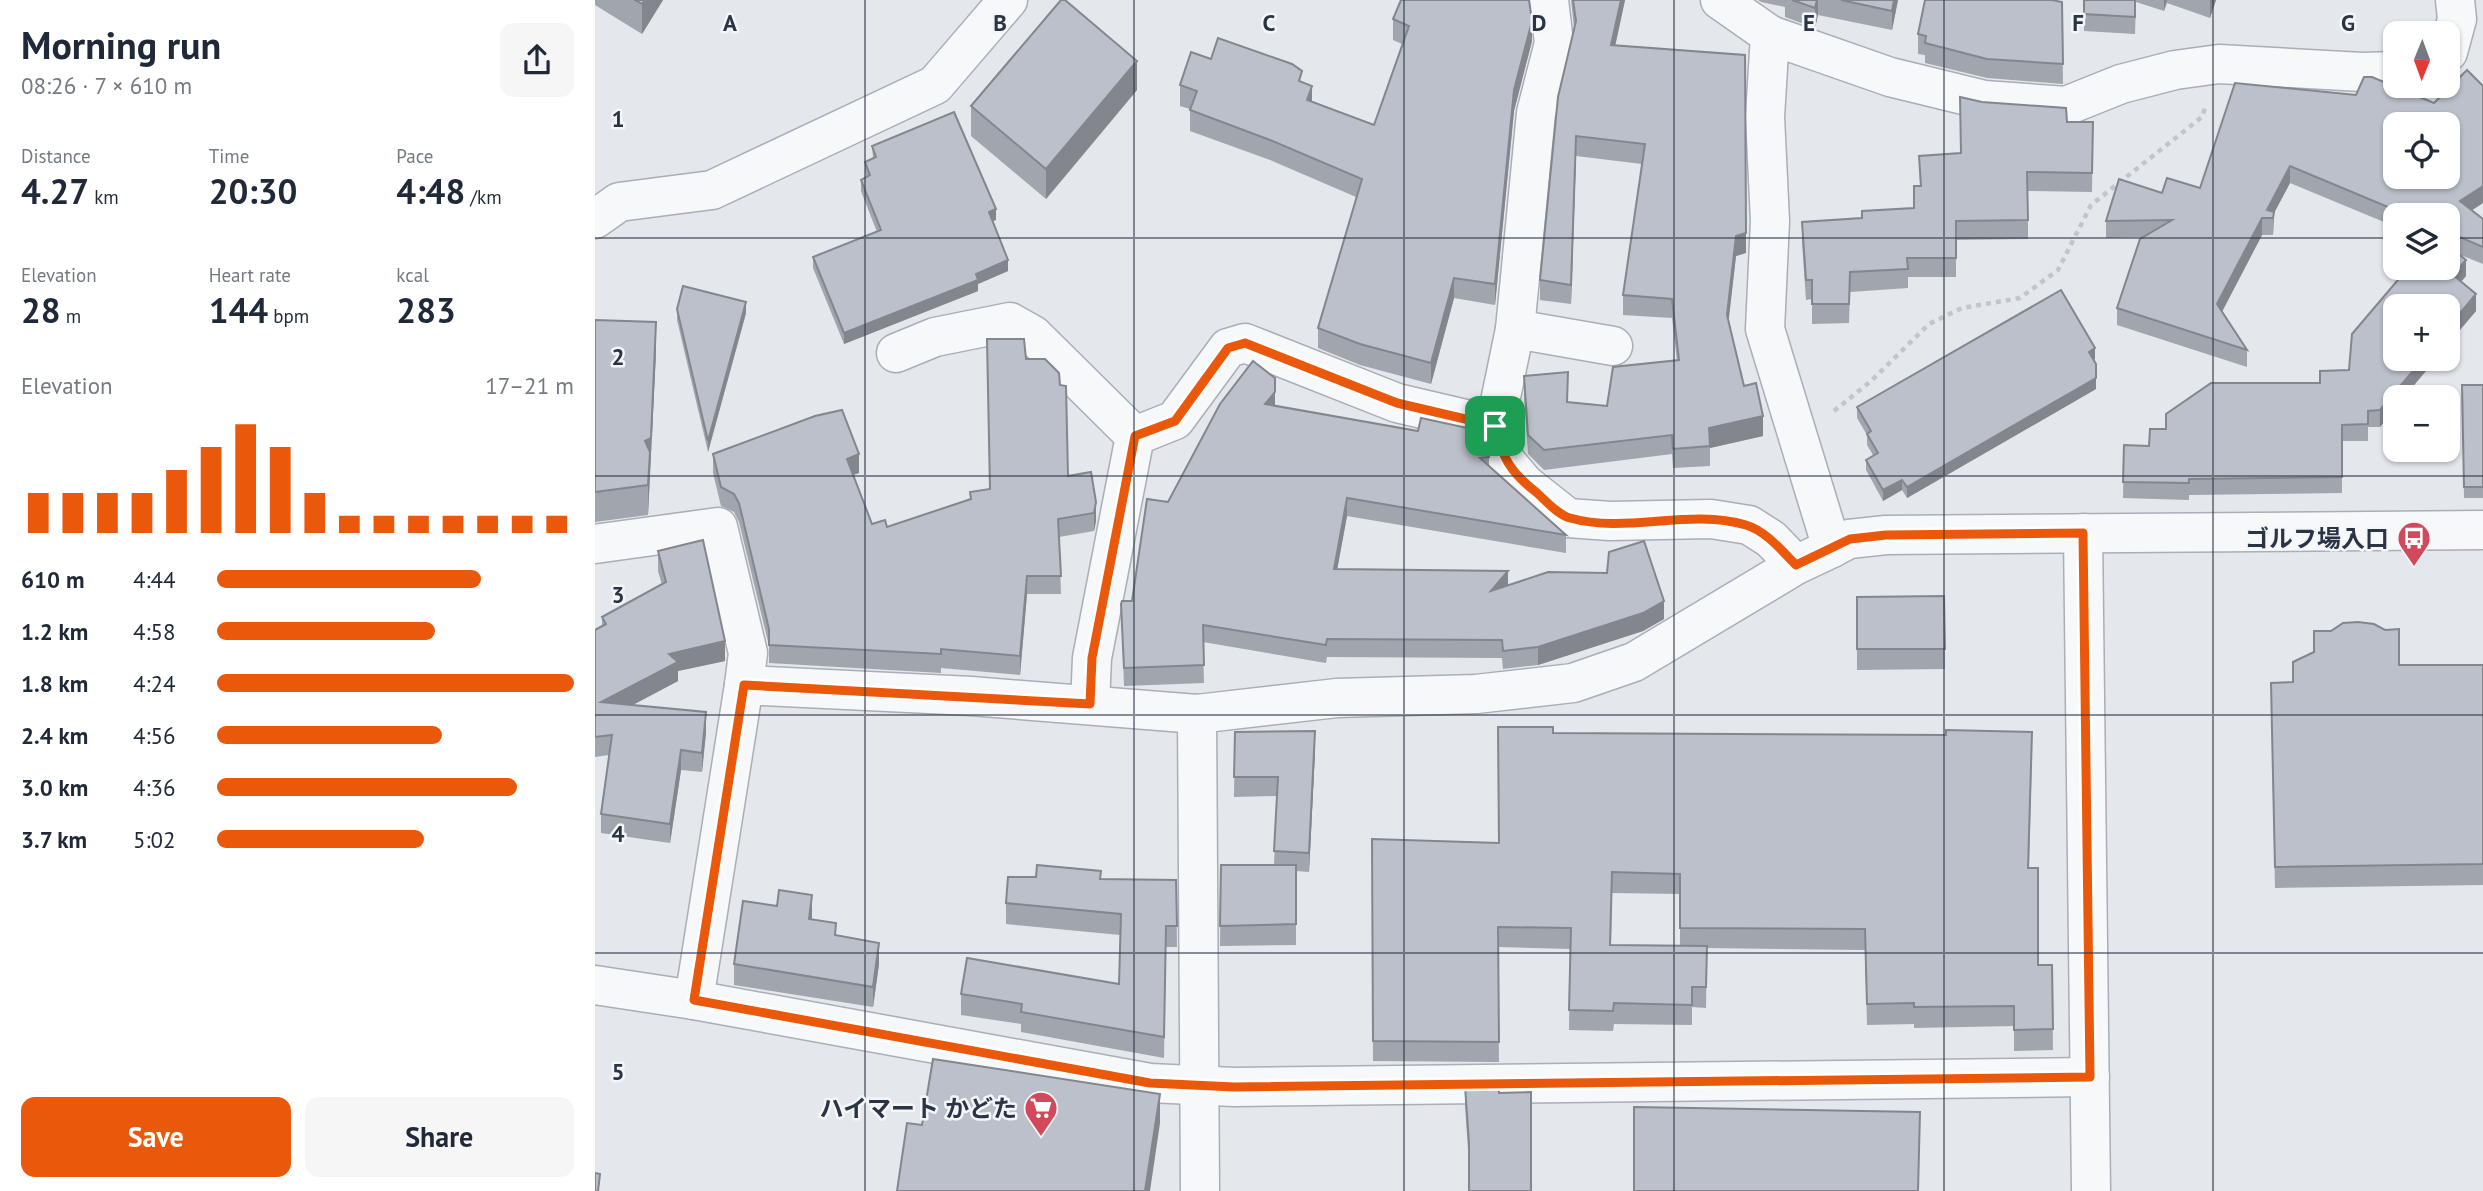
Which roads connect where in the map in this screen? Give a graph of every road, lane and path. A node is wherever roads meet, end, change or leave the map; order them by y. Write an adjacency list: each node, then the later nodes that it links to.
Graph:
1 (1008, 0): 9 (street)
2 (1720, 0): 6 (street)
3 (2455, 0): 5 (street)
4 (1551, 1): 10 (street)
5 (2456, 21)
6 (1770, 35): 7 (street); 14 (street)
7 (2218, 64): 8 (street); 14 (path)
8 (2383, 70)
9 (595, 219)
10 (1515, 329): 11 (street); 13 (street)
11 (1613, 346)
12 (897, 353): 15 (street)
13 (1495, 426): 15 (street); 20 (street)
14 (1796, 435): 19 (street)
15 (1135, 436): 22 (street)
16 (2483, 530): 17 (street)
17 (2083, 533): 19 (street); 26 (street)
18 (595, 544): 21 (street)
19 (1832, 548): 20 (street)
20 (1796, 565): 23 (street)
21 (744, 685): 22 (street); 25 (street)
22 (1090, 704): 23 (street)
23 (1197, 714): 27 (street)
24 (595, 985): 25 (street)
25 (694, 1000): 27 (street)
26 (2090, 1077): 27 (street); 29 (street)
27 (1200, 1083): 28 (street)
28 (1200, 1191)
29 (2091, 1191)

